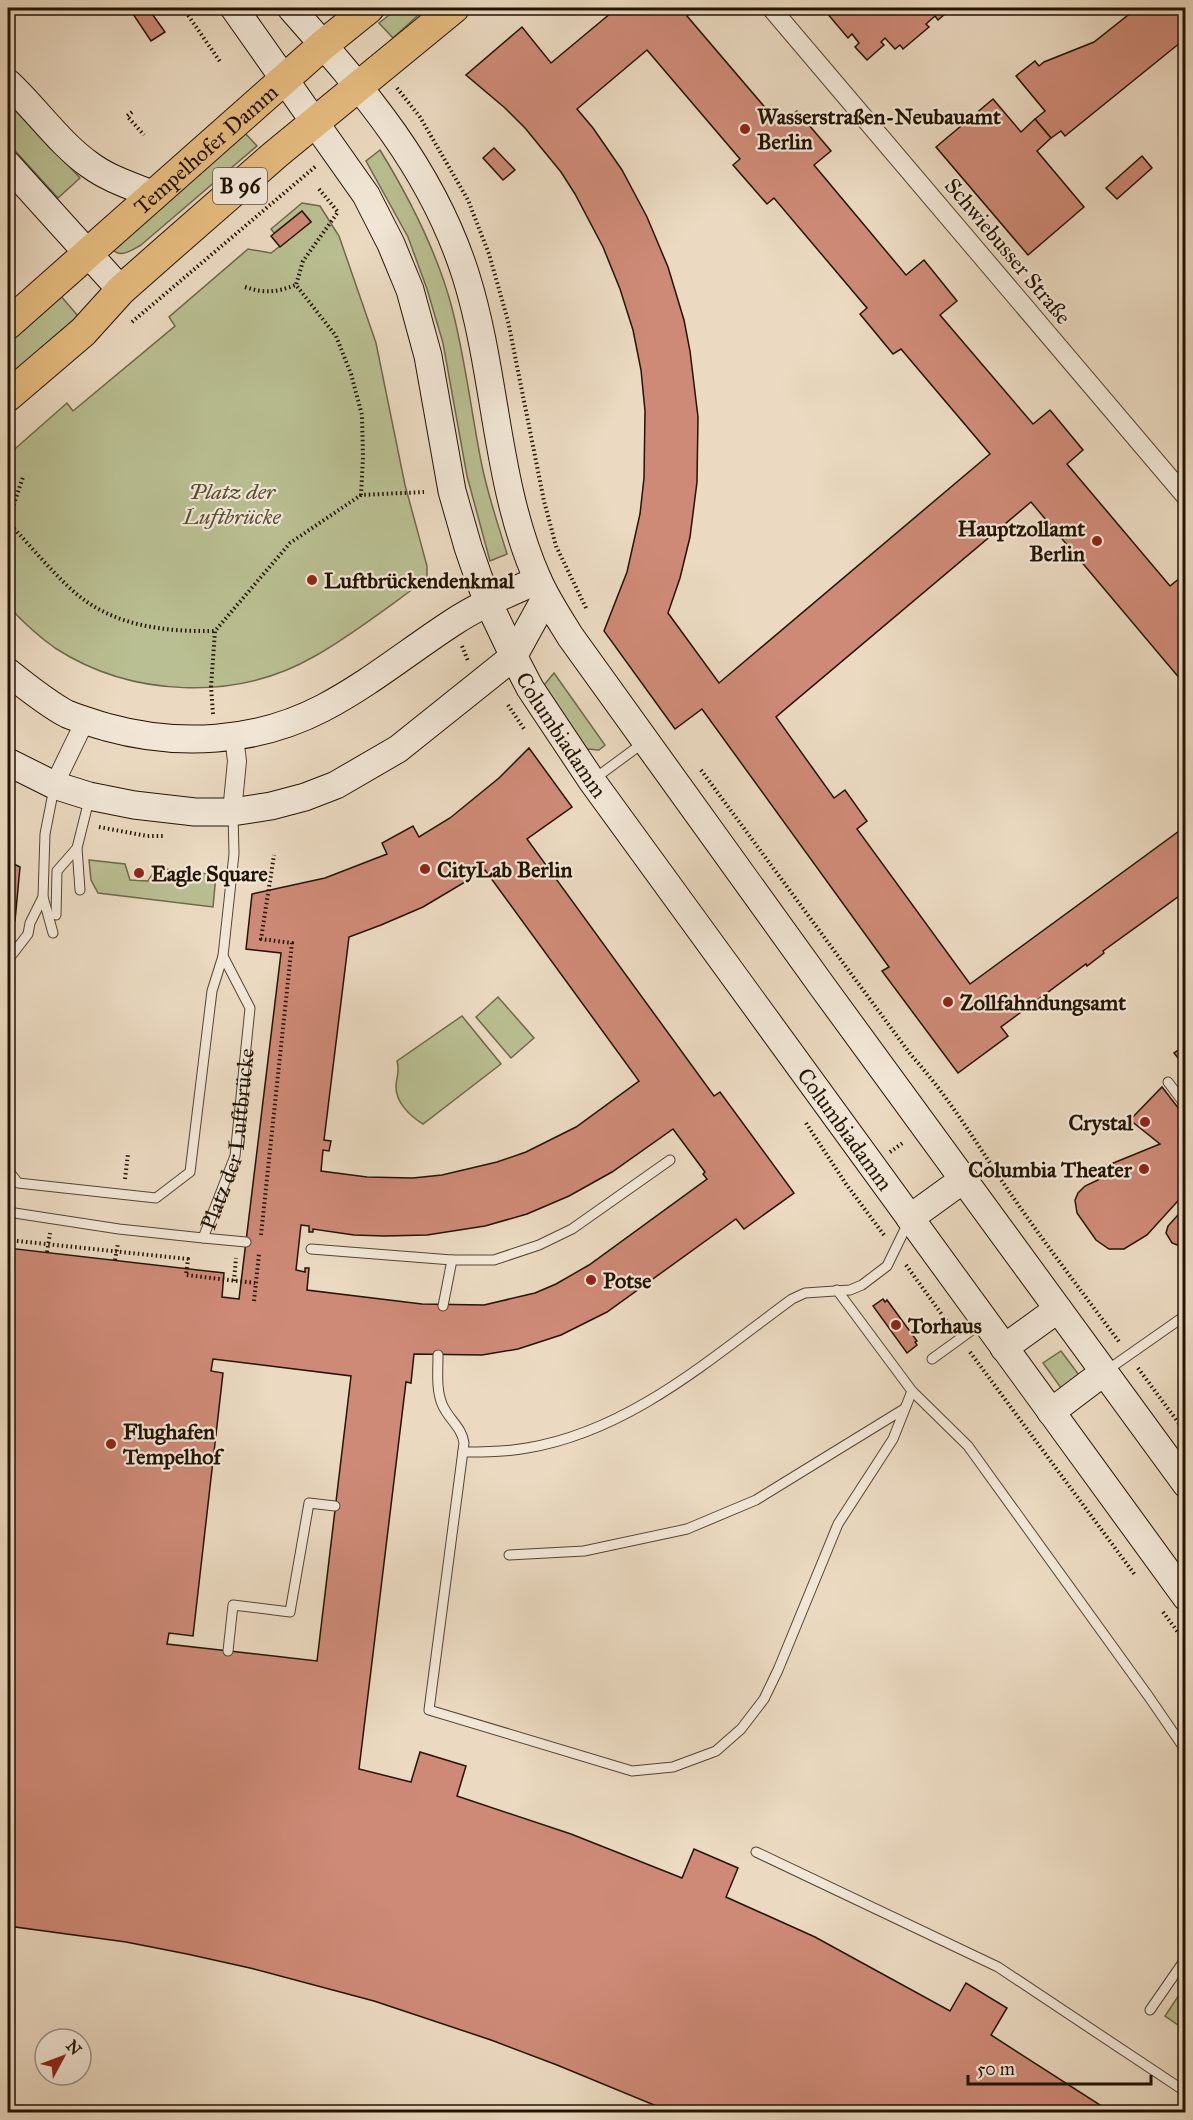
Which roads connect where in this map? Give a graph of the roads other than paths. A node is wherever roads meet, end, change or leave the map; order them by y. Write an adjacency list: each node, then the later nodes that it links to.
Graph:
1 (234, 8): 7 (main road)
2 (291, 8): 6 (main road)
3 (369, 8): 6 (main road, B 96)
4 (454, 8): 9 (main road, B 96)
5 (771, 8): 17 (street, Schwiebusser Straße)
6 (323, 45): 7 (main road, Tempelhofer Damm / B 96); 9 (main road)
7 (285, 78): 10 (main road); 12 (main road, Tempelhofer Damm / B 96)
8 (8, 83): 12 (main road)
9 (360, 87): 10 (main road, B 96); 18 (main road)
10 (316, 122): 14 (main road, B 96); 19 (main road)
11 (8, 165): 13 (main road)
12 (153, 195): 13 (main road, Tempelhofer Damm / B 96)
13 (88, 254): 14 (main road); 15 (main road, Tempelhofer Damm / B 96)
14 (121, 290): 16 (main road, B 96)
15 (8, 324)
16 (8, 396)
17 (1185, 497)
18 (542, 588): 19 (main road); 20 (main road); 24 (main road)
19 (488, 602): 20 (main road); 23 (main road)
20 (513, 657): 26 (main road, Columbiadamm); 29 (main road)
21 (8, 672): 22 (main road)
22 (85, 721): 23 (main road); 27 (street)
23 (224, 738): 29 (street, Platz der Luftbrücke)
24 (645, 742): 26 (lane); 41 (main road)
25 (8, 762): 27 (main road)
26 (592, 781): 43 (main road, Columbiadamm)
27 (54, 785): 28 (main road); 32 (lane)
28 (89, 796): 29 (main road); 30 (lane)
29 (232, 812): 35 (lane, Platz der Luftbrücke)
30 (77, 848): 31 (lane); 33 (lane)
31 (80, 890)
32 (43, 897): 34 (lane); 36 (lane)
33 (56, 915)
34 (53, 933)
35 (222, 956): 40 (lane, Platz der Luftbrücke); 44 (lane, Platz der Luftbrücke)
36 (8, 960)
37 (1168, 1082): 38 (lane)
38 (1185, 1106)
39 (670, 1160): 47 (lane)
40 (8, 1170)
41 (964, 1179): 43 (main road); 50 (main road)
42 (8, 1212): 44 (lane, Platz der Luftbrücke)
43 (910, 1218): 48 (lane); 52 (main road, Columbiadamm)
44 (203, 1238): 45 (lane)
45 (246, 1242)
46 (311, 1249): 47 (lane)
47 (452, 1260): 49 (lane)
48 (837, 1290): 57 (lane); 60 (lane)
49 (443, 1306)
50 (1058, 1309): 53 (main road); 56 (main road)
51 (1185, 1315): 56 (lane)
52 (984, 1320): 53 (main road, Columbiadamm); 55 (lane)
53 (1004, 1348): 59 (main road, Columbiadamm)
54 (438, 1355): 60 (lane)
55 (932, 1359)
56 (1104, 1372): 59 (main road); 61 (main road)
57 (912, 1391): 58 (lane); 66 (lane)
58 (904, 1409): 60 (lane); 63 (lane)
59 (1051, 1412): 64 (main road, Columbiadamm)
60 (464, 1452)
61 (1185, 1484)
62 (335, 1506): 65 (lane)
63 (509, 1555)
64 (1185, 1598)
65 (228, 1651)
66 (1185, 1751)
67 (756, 1852): 70 (lane)
68 (1185, 1958): 69 (lane)
69 (1149, 2010)
70 (1185, 2092)

